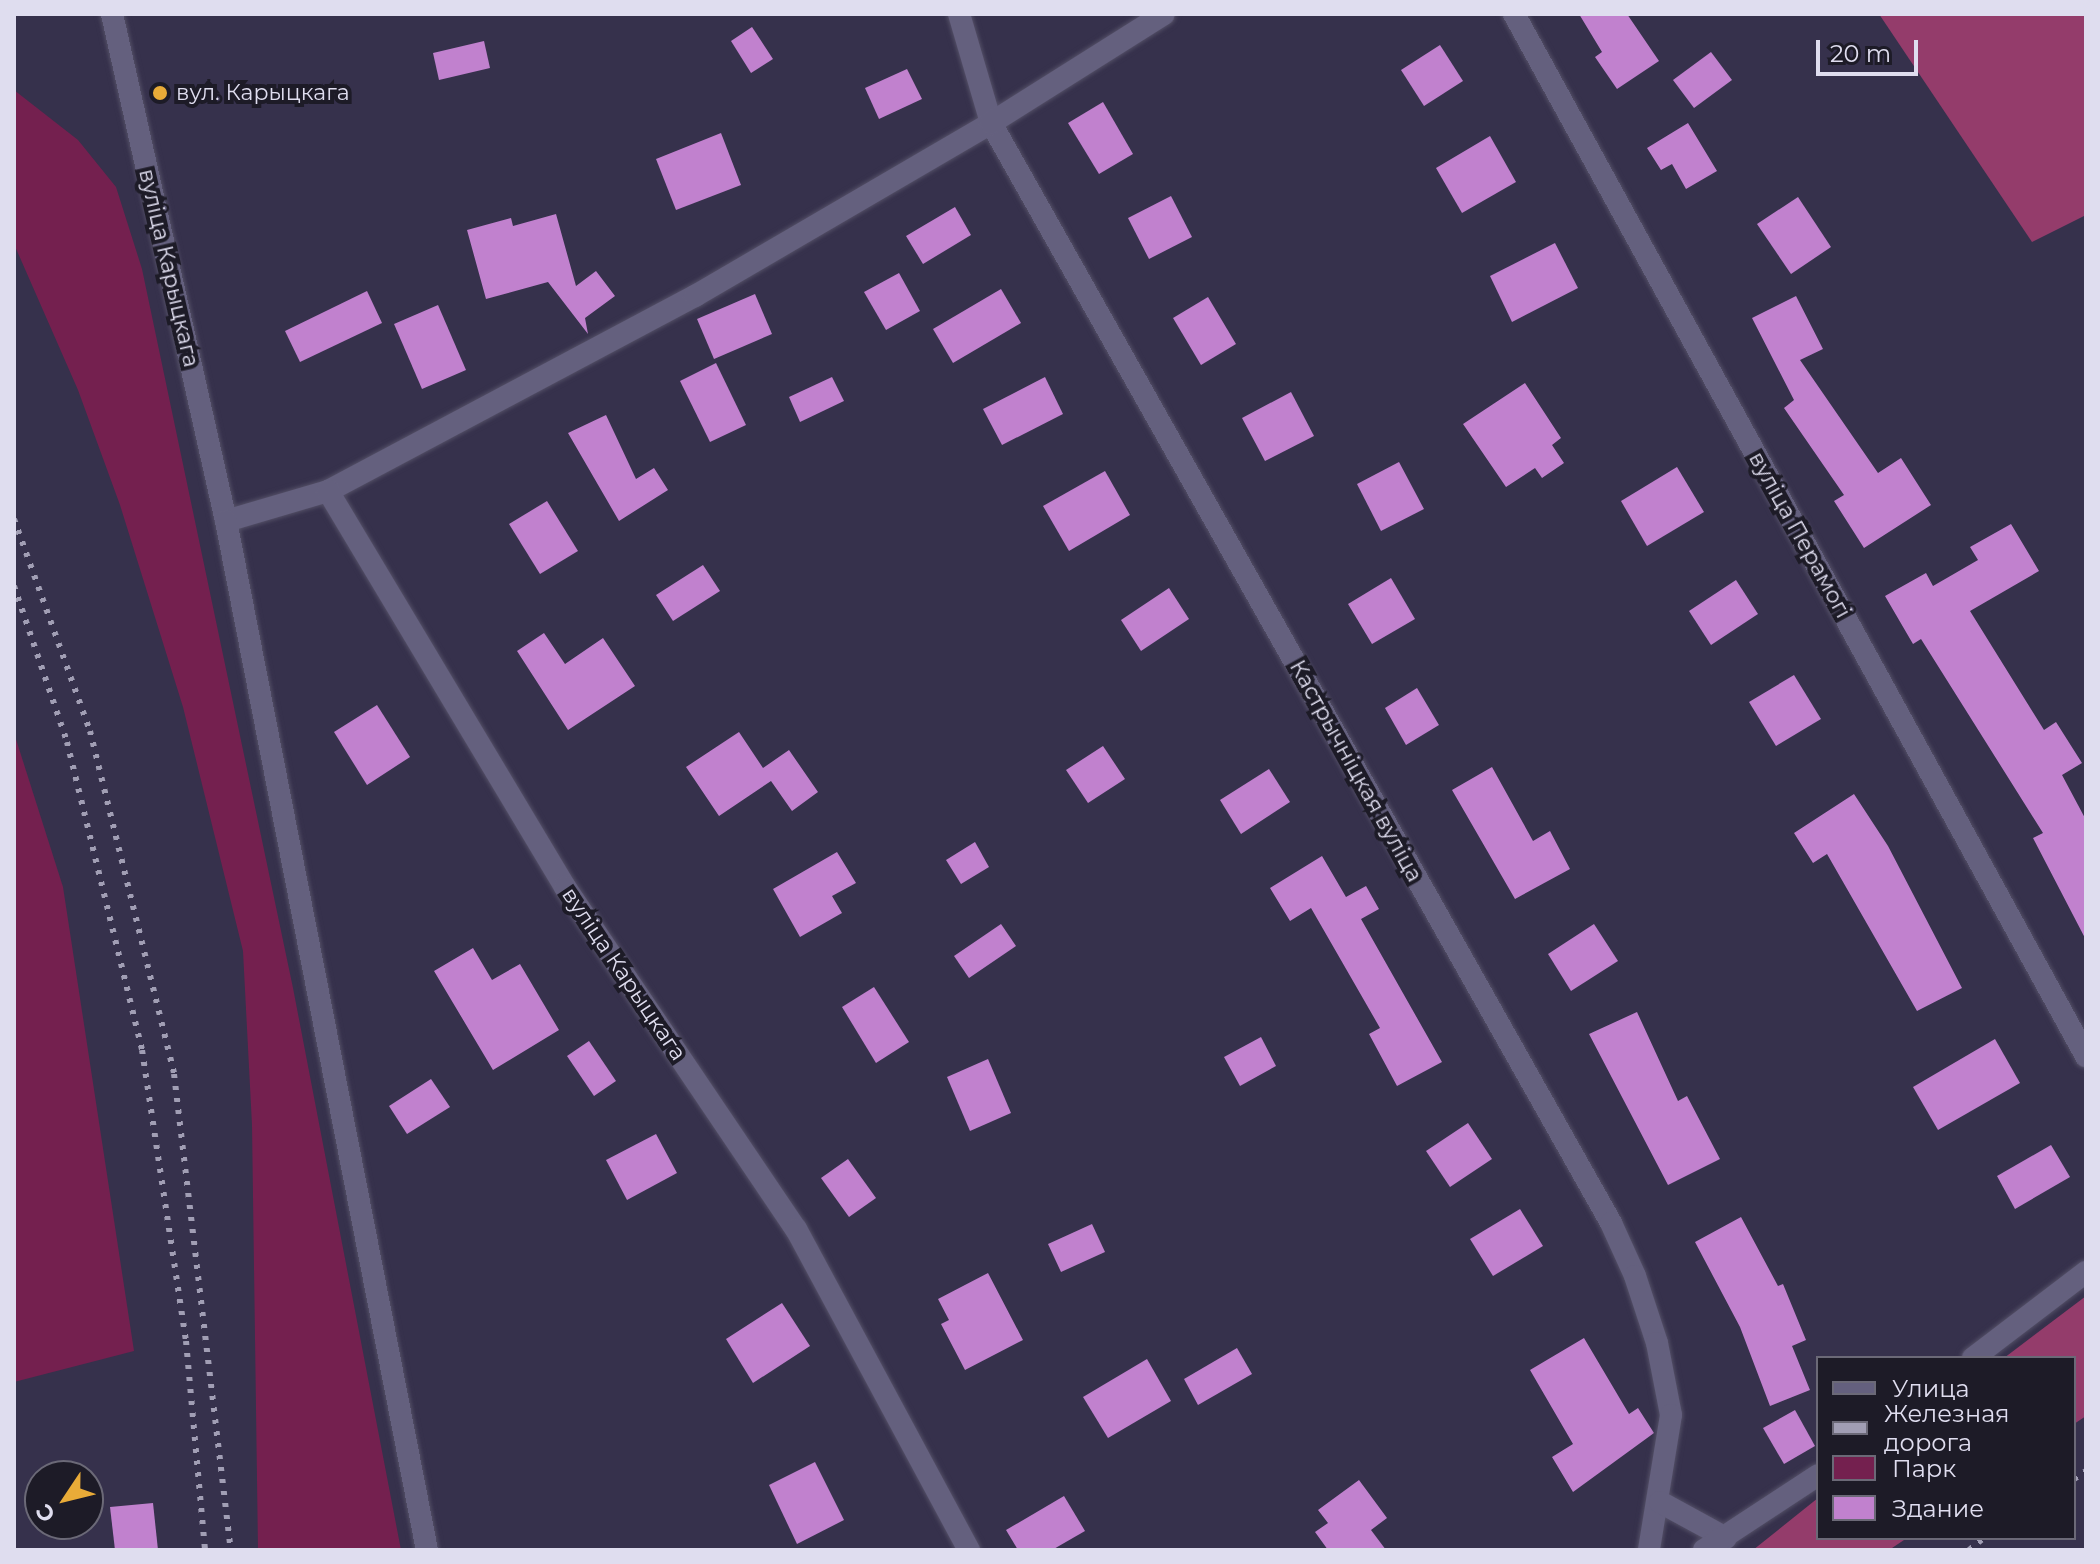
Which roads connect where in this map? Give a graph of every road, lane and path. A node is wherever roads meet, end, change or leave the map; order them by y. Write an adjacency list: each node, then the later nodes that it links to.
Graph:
1 (112, 14): 7 (street, вуліца Карыцкага)
2 (959, 14): 5 (street, Кастрычніцкая вуліца)
3 (1164, 14): 5 (street)
4 (1514, 14): 8 (street, вуліца Перамогі)
5 (991, 123): 6 (street); 12 (street, Кастрычніцкая вуліца)
6 (328, 491): 7 (street); 15 (street, вуліца Карыцкага)
7 (226, 521): 14 (street, вуліца Карыцкага)
8 (2086, 1056)
9 (2086, 1272): 10 (street)
10 (1976, 1356)
11 (1816, 1476): 13 (street)
12 (1660, 1502): 13 (street); 16 (street, Кастрычніцкая вуліца)
13 (1726, 1538): 17 (street)
14 (427, 1550)
15 (969, 1550)
16 (1649, 1550)
17 (1704, 1550)

